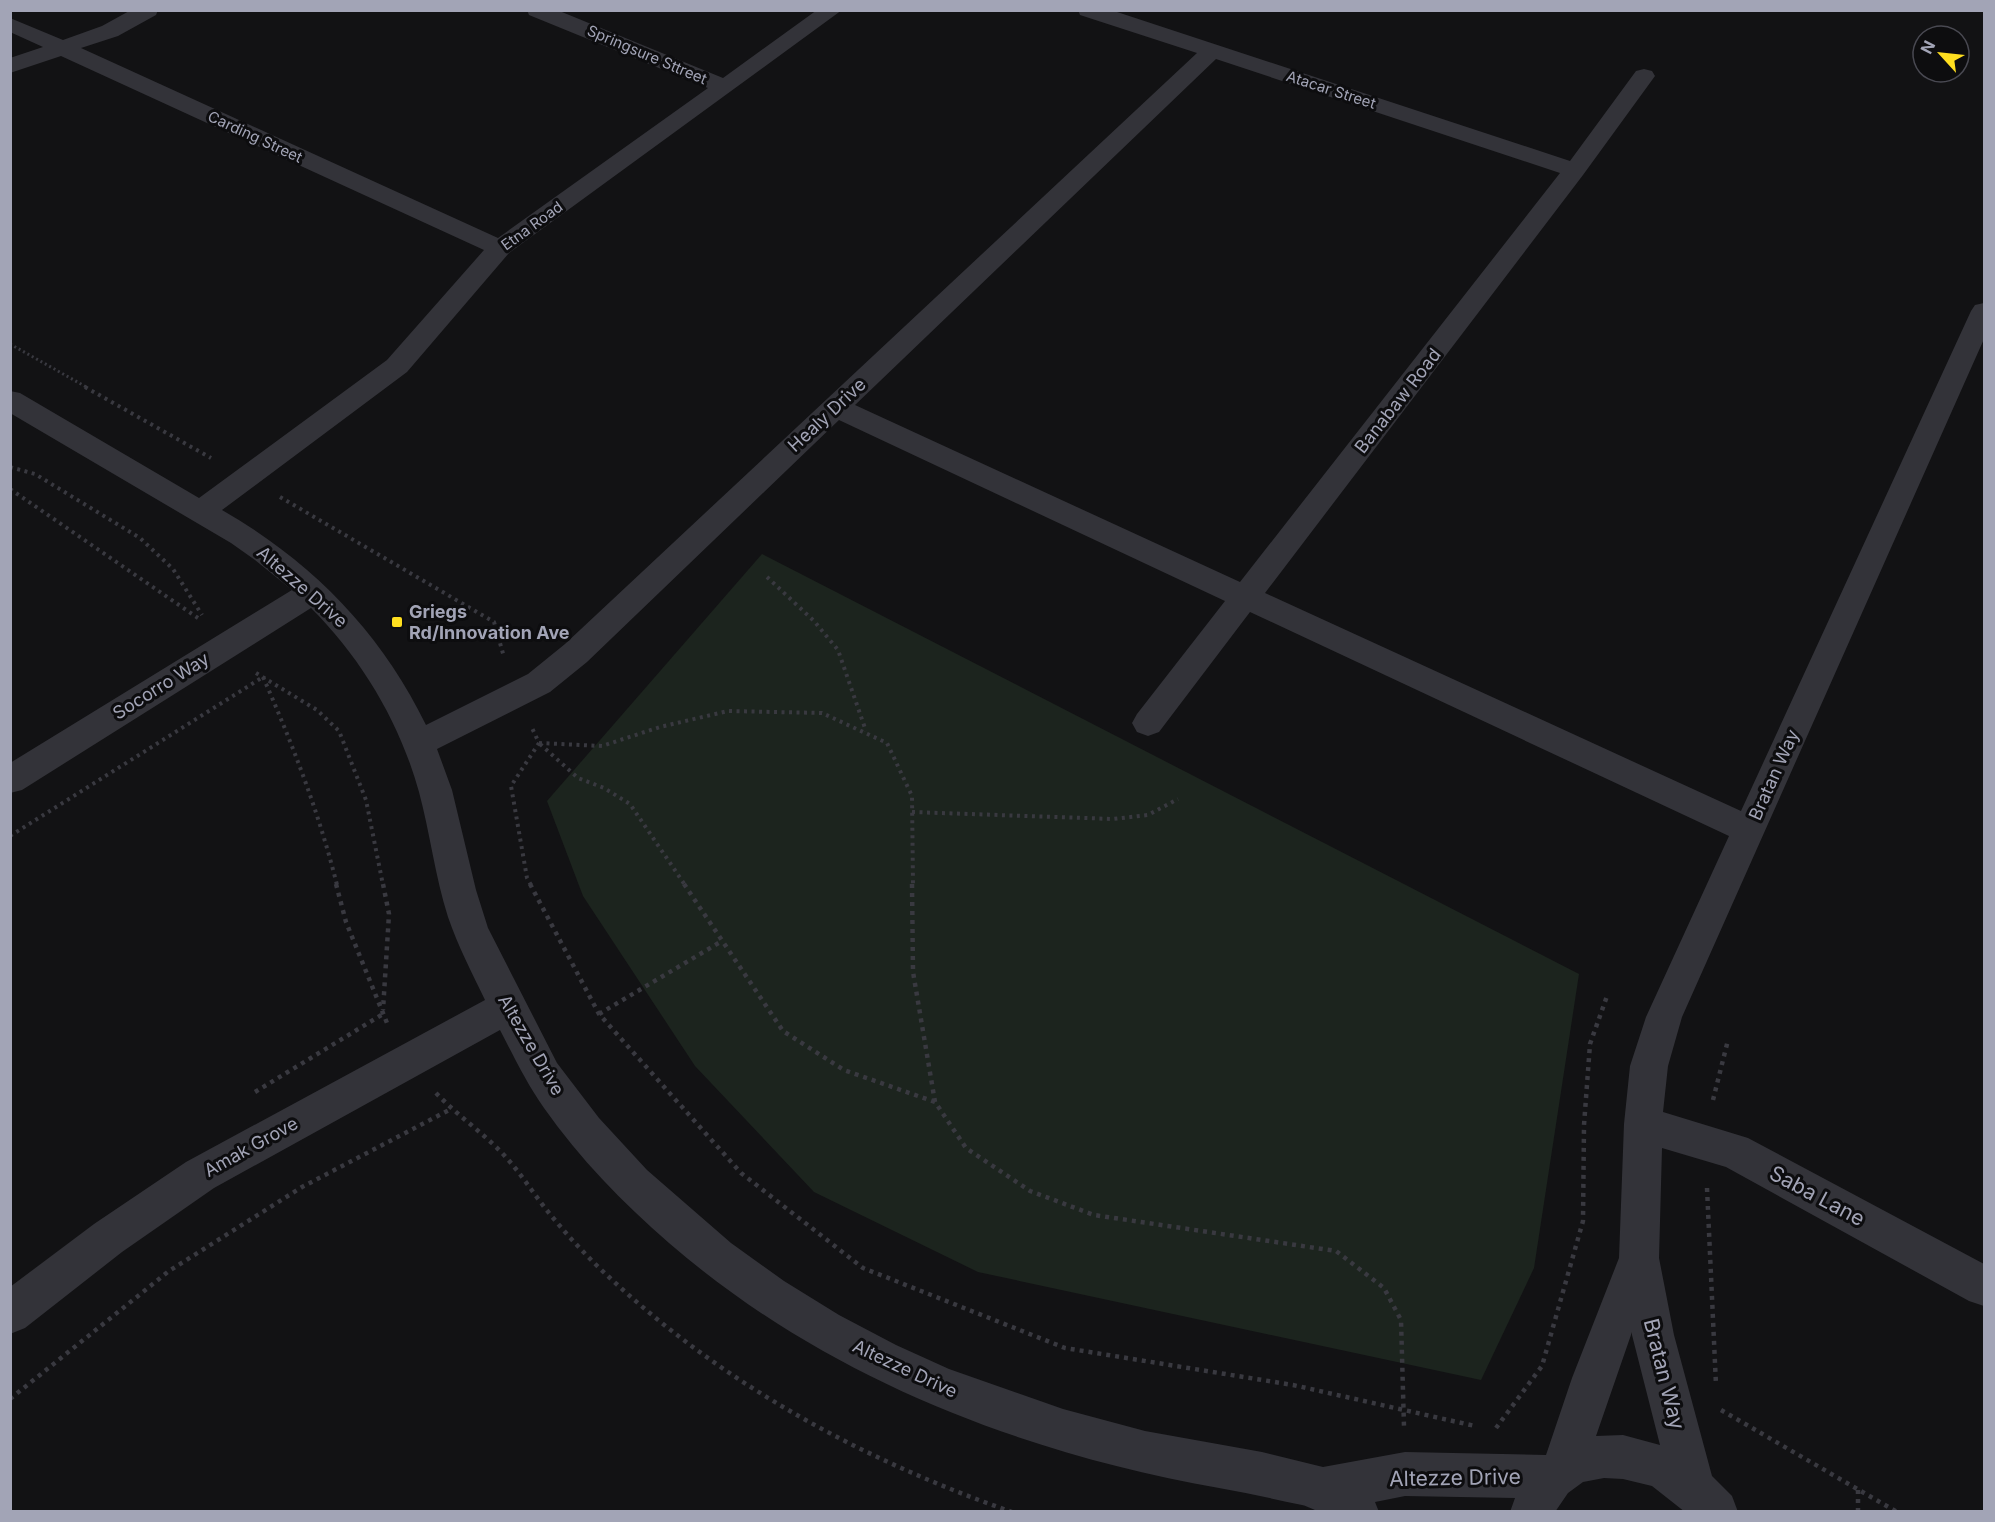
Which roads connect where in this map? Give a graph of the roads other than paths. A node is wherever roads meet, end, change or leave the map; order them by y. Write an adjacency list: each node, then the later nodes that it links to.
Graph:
1 (148, 10): 6 (street)
2 (537, 10): 10 (street, Springsure Sttreet)
3 (832, 10): 10 (street, Etna Road)
4 (1088, 10): 7 (street, Atacar Street)
5 (10, 24): 6 (street, Carding Street)
6 (63, 48): 8 (street); 12 (street, Carding Street)
7 (1212, 51): 11 (street, Atacar Street); 15 (street, Healy Drive)
8 (10, 66)
9 (1644, 76): 11 (street, Banabaw Road)
10 (725, 87): 12 (street, Etna Road)
11 (1575, 170): 18 (street, Banabaw Road)
12 (500, 248): 16 (street, Etna Road)
13 (1982, 321): 22 (street, Bratan Way)
14 (10, 400): 16 (street, Altezze Drive)
15 (835, 407): 18 (street); 20 (street, Healy Drive)
16 (200, 512): 17 (street, Altezze Drive)
17 (312, 593): 20 (street, Altezze Drive); 21 (street, Socorro Way)
18 (1245, 598): 19 (street, Banabaw Road); 22 (street)
19 (1148, 723)
20 (418, 744): 23 (street, Altezze Drive)
21 (10, 780)
22 (1749, 830): 24 (street, Bratan Way)
23 (508, 1007): 27 (street, Amak Grove); 29 (street, Altezze Drive)
24 (1643, 1124): 25 (street, Bratan Way); 26 (street, Saba Lane)
25 (1640, 1258): 28 (street, Bratan Way); 30 (street, Bratan Way)
26 (1984, 1286)
27 (10, 1313)
28 (1549, 1486): 29 (street, Altezze Drive); 30 (street)
29 (1340, 1500)
30 (1704, 1500)

